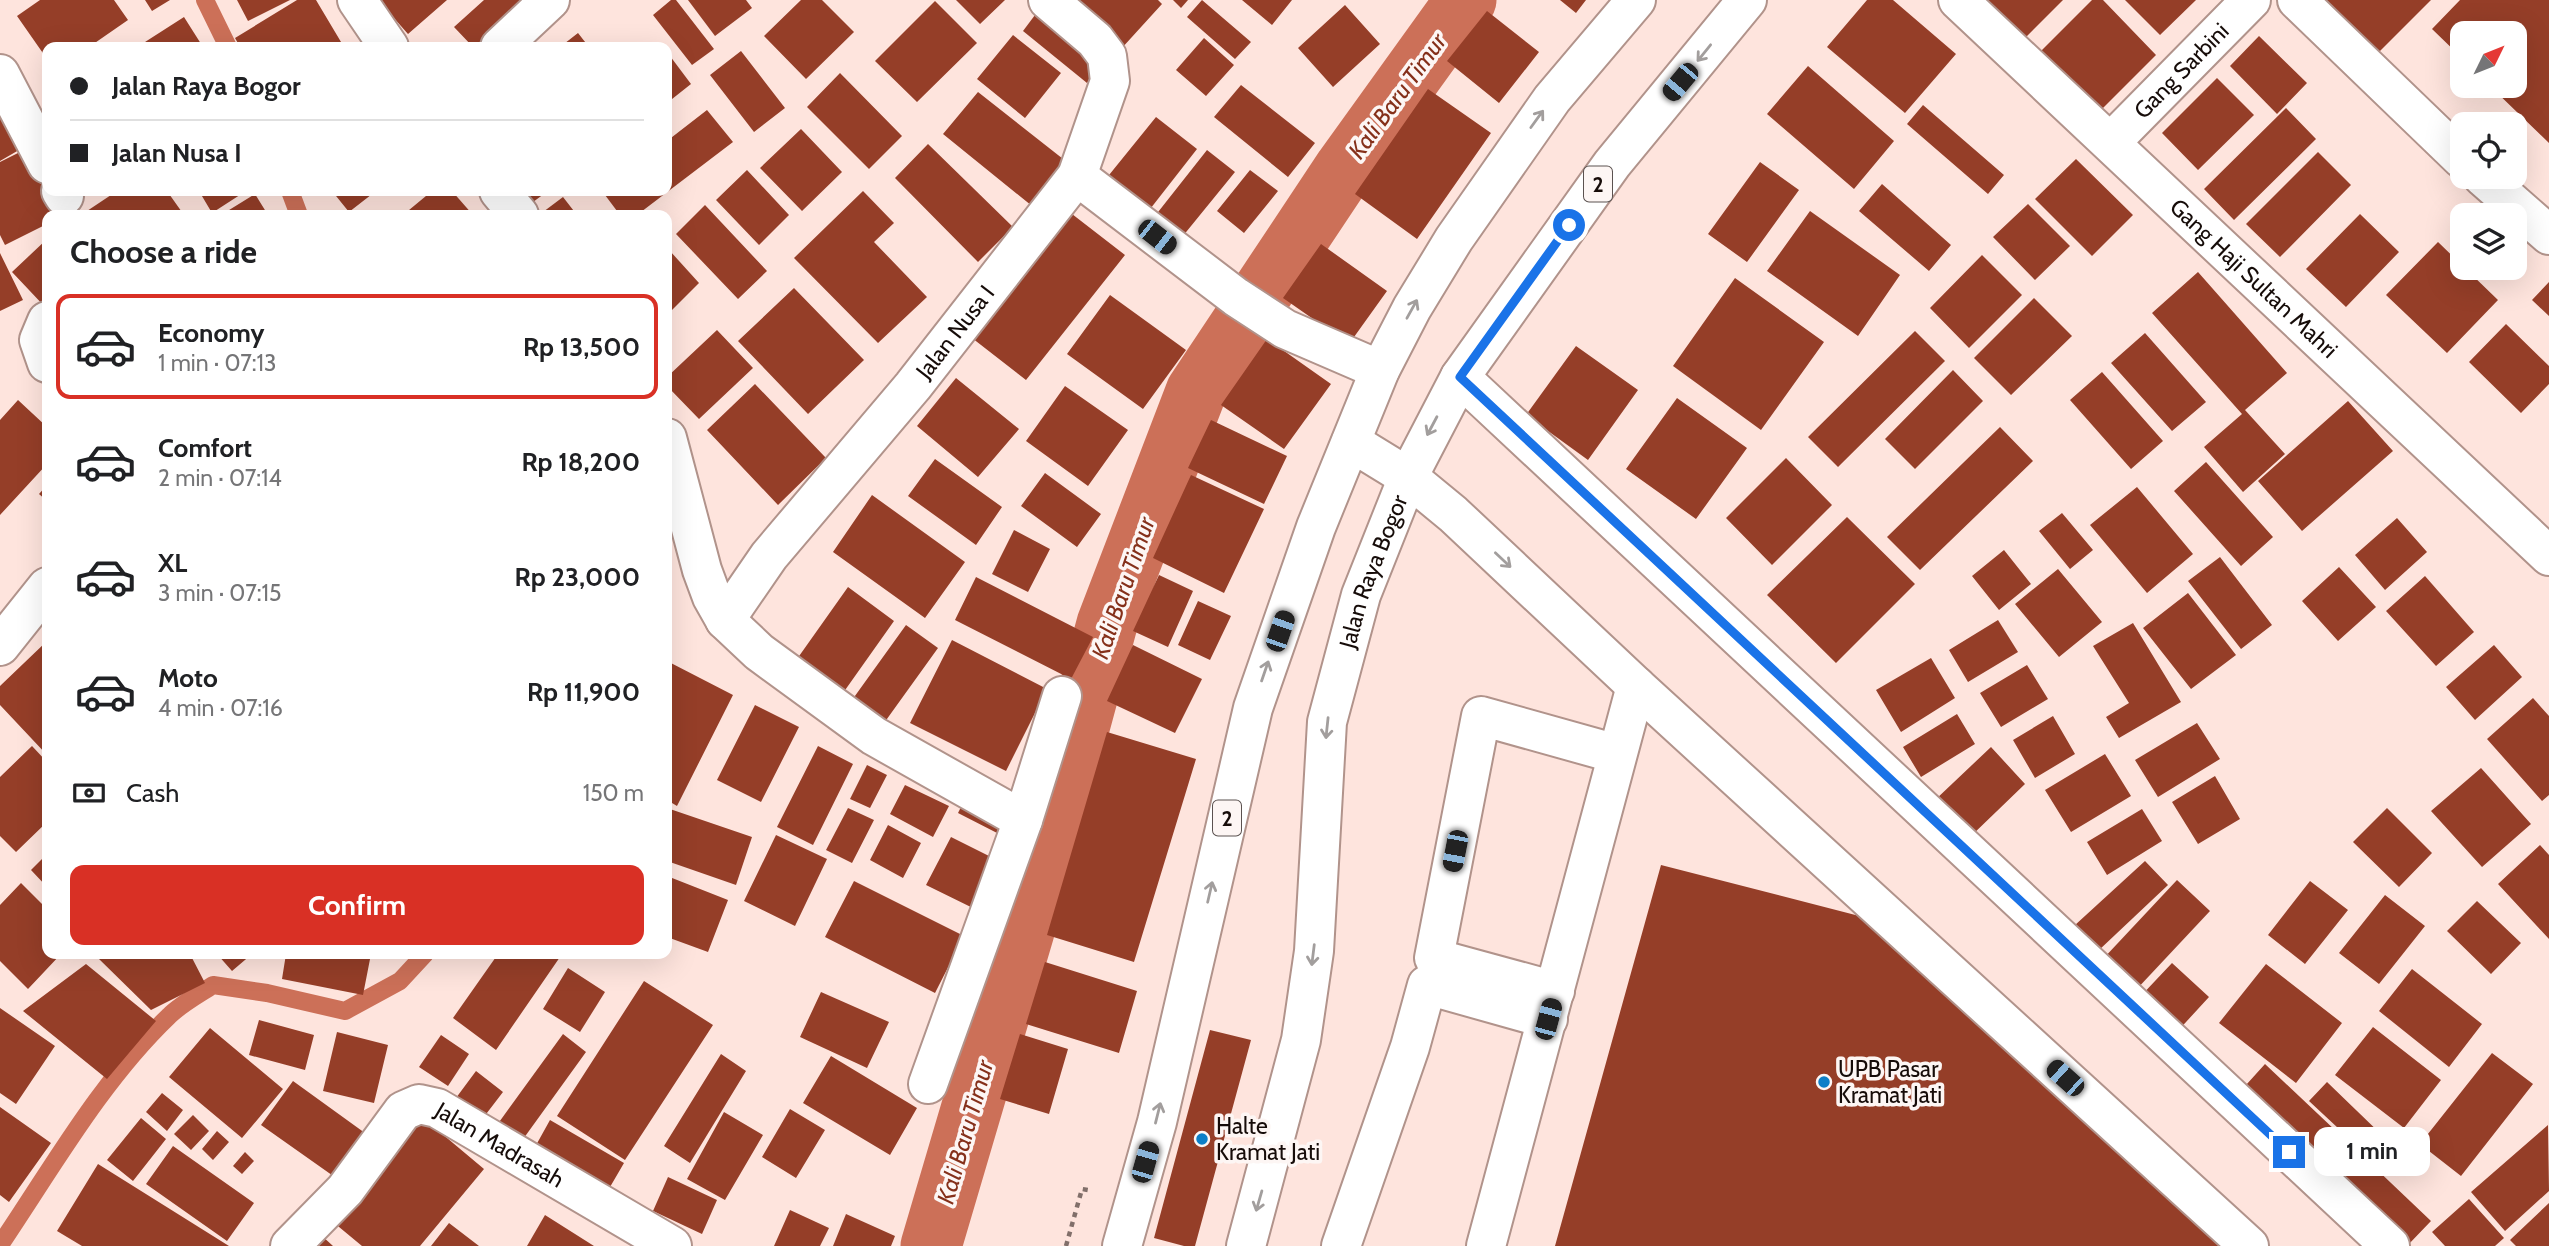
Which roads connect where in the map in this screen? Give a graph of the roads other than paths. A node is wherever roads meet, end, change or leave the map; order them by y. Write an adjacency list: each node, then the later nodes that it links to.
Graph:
1 (357, 0): 9 (main road)
2 (550, 0): 10 (main road)
3 (1048, 0): 15 (main road, Jalan Nusa I)
4 (1636, 0): 20 (main road, 2, one-way to 4)
5 (1747, 0): 21 (main road, Jalan Raya Bogor / 2, one-way to 21)
6 (1958, 0): 12 (main road, Gang Haji Sultan Mahri)
7 (2251, 0): 12 (main road, Gang Sarbini)
8 (2297, 0): 13 (main road)
9 (386, 42)
10 (505, 42)
11 (0, 74): 14 (main road)
12 (2111, 142): 25 (main road, Gang Haji Sultan Mahri)
13 (2450, 147)
14 (42, 155)
15 (1077, 176): 20 (main road); 27 (main road, Jalan Nusa I)
16 (2497, 189): 19 (main road)
17 (503, 196): 18 (main road)
18 (515, 210)
19 (2549, 235)
20 (1380, 370): 22 (main road, 2)
21 (1460, 377): 24 (main road, Jalan Raya Bogor / 2, one-way to 24); 42 (main road)
22 (1351, 442): 24 (main road); 37 (main road, 2, one-way to 22)
23 (672, 457): 27 (main road)
24 (1408, 477): 29 (main road, one-way to 29); 38 (main road, Jalan Raya Bogor / 2, one-way to 38)
25 (2549, 556)
26 (42, 593): 28 (main road)
27 (725, 620): 32 (main road)
28 (0, 646)
29 (1636, 686): 31 (main road); 41 (main road)
30 (1062, 696): 32 (main road)
31 (1617, 754): 33 (main road); 33 (main road)
32 (1023, 820): 34 (main road)
33 (1552, 1005): 39 (main road); 40 (main road)
34 (928, 1084)
35 (290, 1246): 36 (main road, Jalan Madrasah)
36 (672, 1246)
37 (1122, 1246)
38 (1246, 1246)
39 (1341, 1246)
40 (1486, 1246)
41 (2249, 1246)
42 (2390, 1246)

